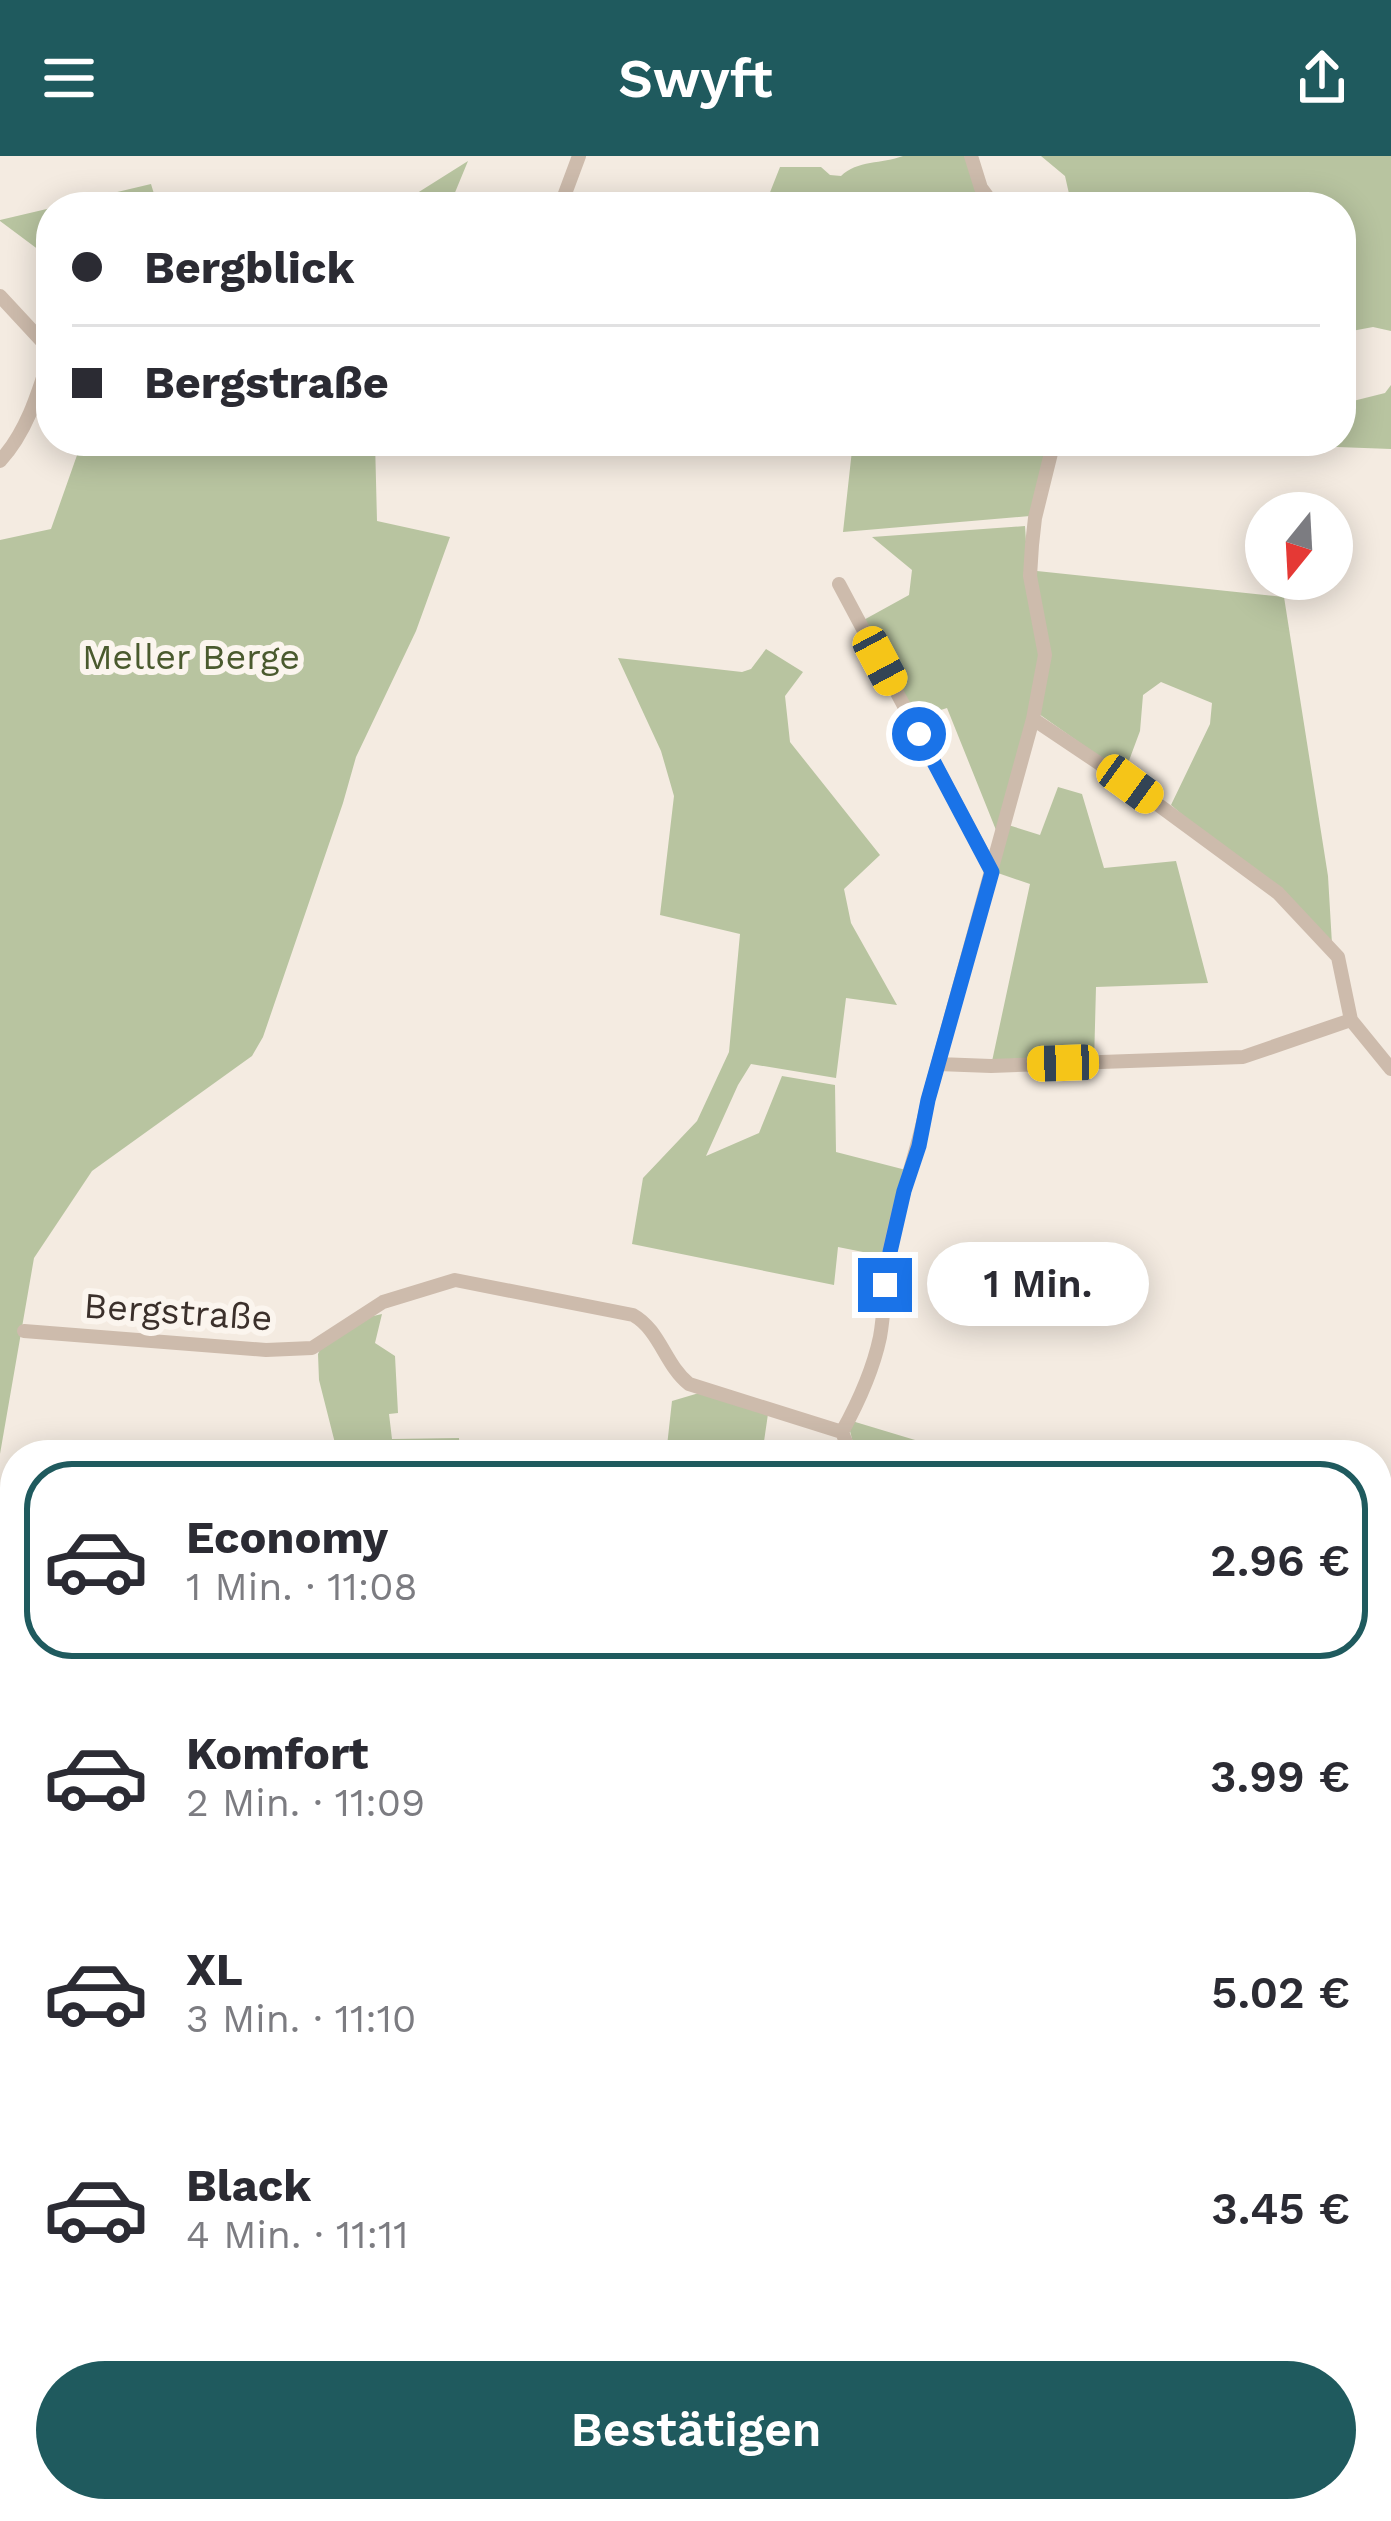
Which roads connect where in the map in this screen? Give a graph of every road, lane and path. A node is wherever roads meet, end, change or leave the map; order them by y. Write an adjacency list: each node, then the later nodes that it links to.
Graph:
1 (578, 156): 3 (street)
2 (971, 156): 4 (street)
3 (565, 192)
4 (984, 192)
5 (0, 296): 6 (street)
6 (36, 336)
7 (36, 398): 9 (street)
8 (1050, 456): 11 (street)
9 (0, 461)
10 (839, 584): 12 (street)
11 (1033, 719): 12 (street); 13 (street)
12 (992, 872): 14 (street)
13 (1351, 1020): 14 (street); 15 (street)
14 (938, 1064): 17 (street)
15 (1391, 1069)
16 (24, 1331): 17 (street, Bergstraße)
17 (842, 1432): 18 (street)
18 (845, 1440)

